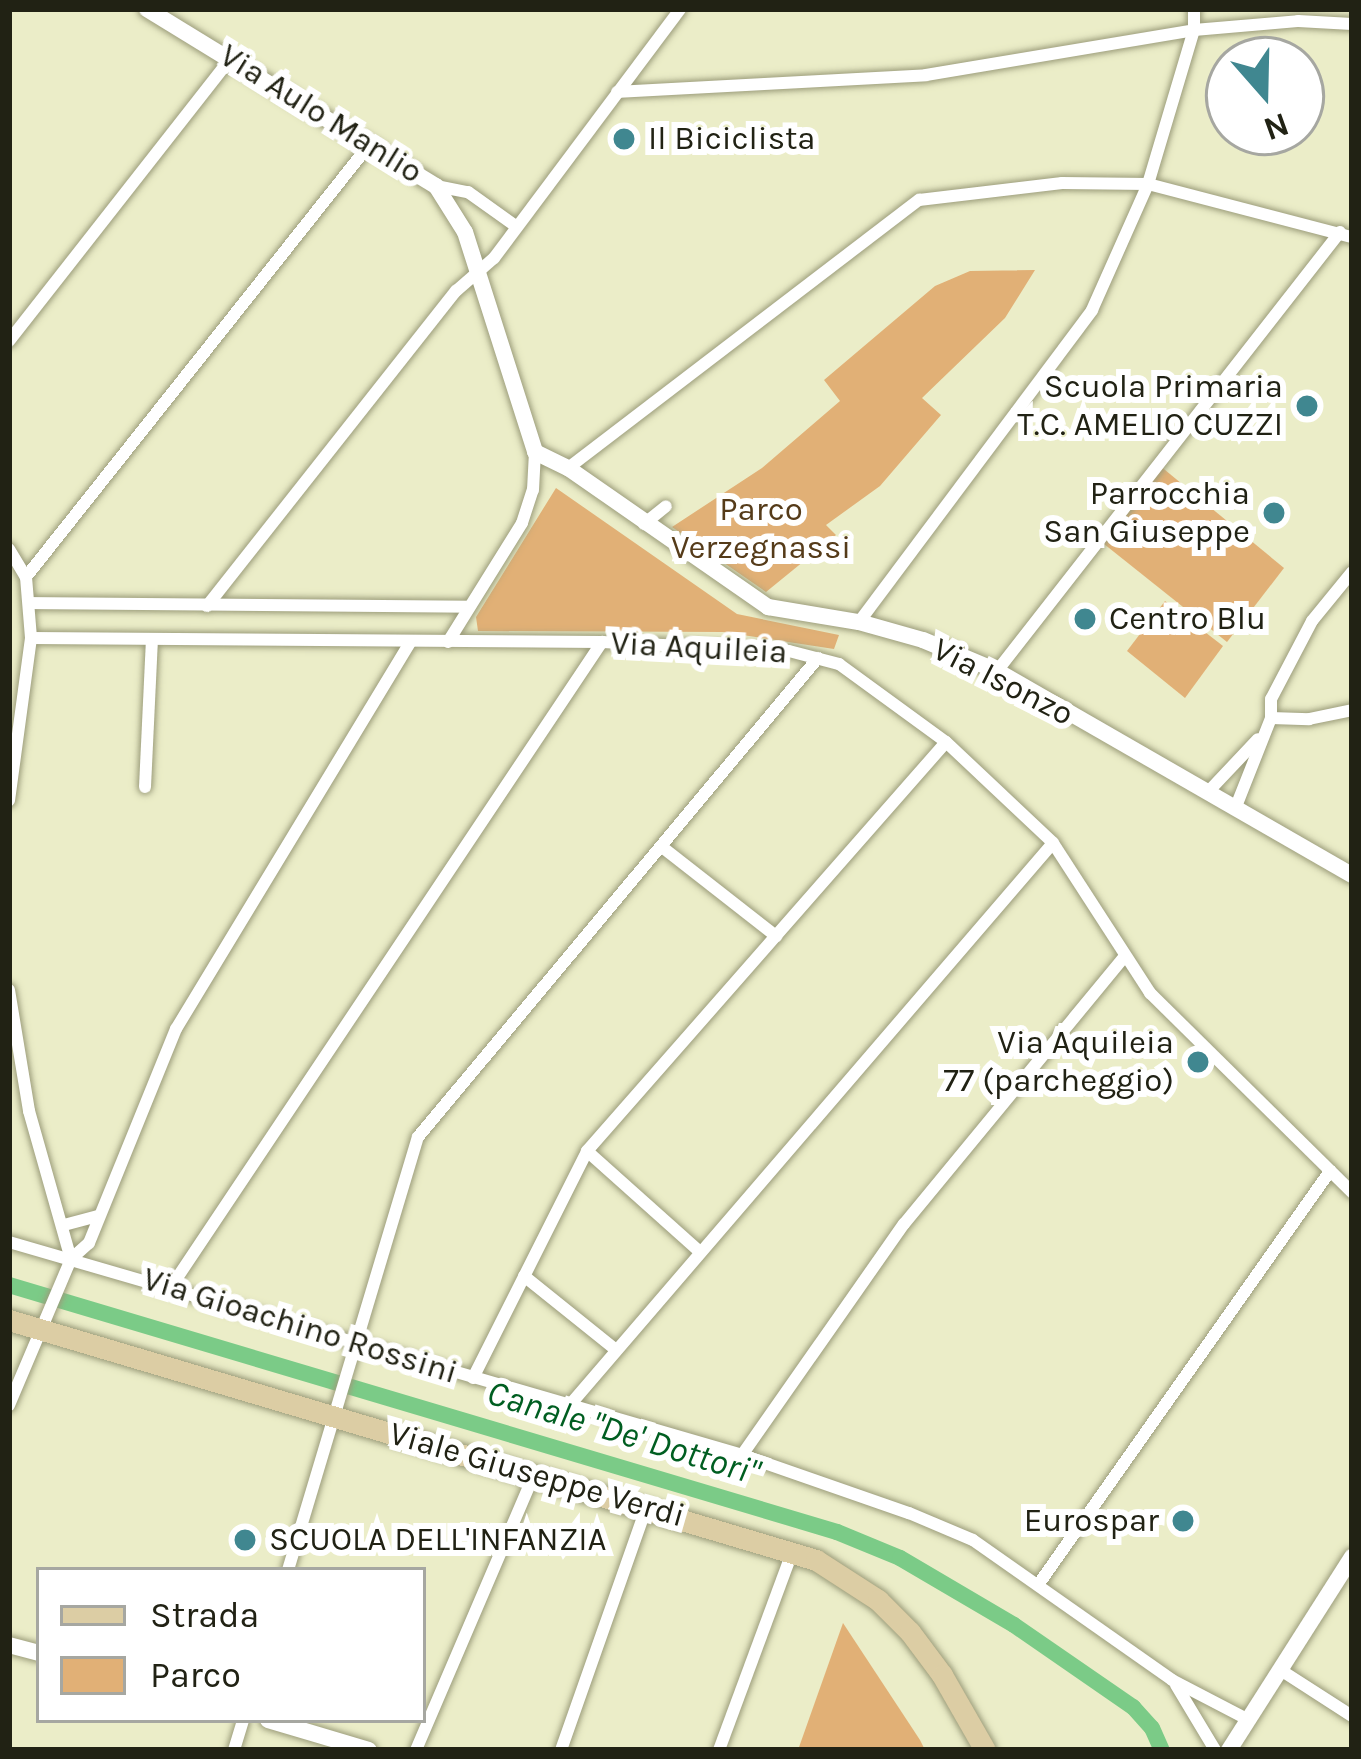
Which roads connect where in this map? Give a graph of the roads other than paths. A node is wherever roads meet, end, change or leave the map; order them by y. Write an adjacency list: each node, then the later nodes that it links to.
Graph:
1 (147, 9): 6 (street, Via Aulo Manlio)
2 (680, 9): 7 (street)
3 (1194, 9): 5 (street)
4 (1352, 24): 5 (street)
5 (1194, 31): 7 (street); 9 (street)
6 (231, 58): 8 (street, Via Aulo Manlio); 14 (street)
7 (617, 92): 11 (street)
8 (369, 145): 10 (street, Via Aulo Manlio); 21 (street)
9 (1148, 184): 12 (street); 16 (street); 25 (street)
10 (436, 186): 11 (street); 13 (street, Via Aulo Manlio)
11 (517, 227): 13 (street)
12 (1346, 235): 32 (street)
13 (476, 273): 15 (street, Via Aulo Manlio); 23 (street)
14 (9, 341)
15 (535, 452): 16 (street, Via Isonzo); 24 (street, Via Aulo Manlio)
16 (568, 468): 18 (street, Via Isonzo)
17 (666, 506): 18 (street)
18 (643, 525): 25 (street, Via Isonzo)
19 (9, 549): 21 (street)
20 (1352, 572): 34 (street)
21 (26, 577): 22 (street)
22 (29, 603): 23 (street); 26 (street)
23 (207, 606): 24 (street)
24 (466, 608): 29 (street, Via Aulo Manlio)
25 (859, 622): 32 (street, Via Isonzo)
26 (32, 638): 27 (street, Via Aquileia); 39 (street)
27 (152, 640): 28 (street, Via Aquileia); 37 (street)
28 (410, 642): 29 (street, Via Aquileia); 50 (street)
29 (448, 642): 30 (street, Via Aquileia)
30 (602, 642): 31 (street, Via Aquileia); 56 (street)
31 (818, 658): 36 (street, Via Aquileia); 42 (street)
32 (997, 671): 38 (street, Via Isonzo)
33 (1352, 710): 34 (street)
34 (1271, 718): 35 (street)
35 (1259, 739): 38 (street); 40 (street)
36 (946, 742): 41 (street, Via Aquileia); 44 (street)
37 (145, 787)
38 (1207, 793): 40 (street, Via Isonzo)
39 (9, 801)
40 (1235, 809): 43 (street, Via Isonzo)
41 (1053, 843): 45 (street, Via Aquileia); 53 (street)
42 (662, 847): 44 (street); 59 (street)
43 (1352, 875)
44 (776, 936): 47 (street)
45 (1125, 956): 48 (street, Via Aquileia); 65 (street)
46 (9, 990): 51 (street)
47 (587, 1151): 53 (street); 55 (street)
48 (1330, 1172): 49 (street, Via Aquileia); 71 (street)
49 (1352, 1192)
50 (98, 1216): 51 (street); 54 (street)
51 (64, 1225): 54 (street)
52 (9, 1243): 54 (street, Via Gioachino Rossini)
53 (700, 1252): 60 (street)
54 (71, 1258): 56 (street, Via Gioachino Rossini); 58 (street)
55 (524, 1276): 60 (street); 61 (street)
56 (171, 1286): 59 (street, Via Gioachino Rossini)
57 (9, 1320): 58 (main road, Viale Giuseppe Verdi)
58 (44, 1330): 62 (street); 63 (main road, Viale Giuseppe Verdi)
59 (356, 1344): 61 (street, Via Gioachino Rossini); 63 (street)
60 (616, 1350): 64 (street)
61 (473, 1378): 64 (street, Via Gioachino Rossini)
62 (9, 1406)
63 (337, 1406): 66 (main road, Viale Giuseppe Verdi); 70 (street)
64 (569, 1406): 65 (street, Via Gioachino Rossini)
65 (742, 1455): 71 (street, Via Gioachino Rossini)
66 (535, 1474): 67 (main road, Viale Giuseppe Verdi); 78 (street)
67 (647, 1507): 68 (main road, Viale Giuseppe Verdi); 79 (street)
68 (793, 1550): 80 (street); 81 (main road, Viale Giuseppe Verdi)
69 (1352, 1557): 72 (street)
70 (289, 1567)
71 (1038, 1586): 73 (street, Via Gioachino Rossini)
72 (1279, 1669): 74 (street); 75 (street)
73 (1172, 1680): 75 (street, Via Gioachino Rossini); 82 (street, Via Gioachino Rossini)
74 (1352, 1715)
75 (1246, 1719): 83 (street)
76 (278, 1723): 77 (street)
77 (369, 1750)
78 (416, 1750)
79 (561, 1750)
80 (718, 1750)
81 (985, 1750)
82 (1215, 1750)
83 (1229, 1750)

